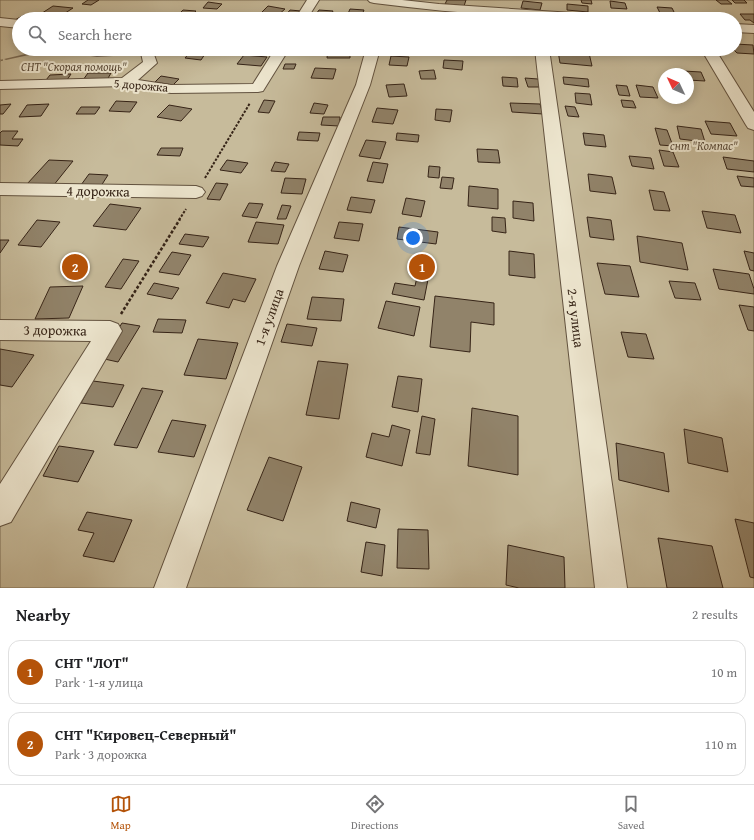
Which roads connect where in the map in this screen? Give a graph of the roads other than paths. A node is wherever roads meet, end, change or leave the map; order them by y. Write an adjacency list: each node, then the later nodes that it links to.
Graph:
1 (314, 0): 4 (street)
2 (374, 0): 3 (street)
3 (437, 4): 5 (street)
4 (306, 12)
5 (499, 12)
6 (0, 22): 7 (street)
7 (12, 23)
8 (742, 28): 9 (street)
9 (754, 29)
10 (148, 56): 15 (street)
11 (278, 56): 15 (street, 5 дорожка)
12 (372, 56): 22 (street, 1-я улица)
13 (543, 56): 23 (street, 2-я улица)
14 (712, 56): 17 (street)
15 (125, 82): 16 (street, 5 дорожка)
16 (0, 85)
17 (754, 125)
18 (0, 189): 19 (street, 4 дорожка)
19 (196, 192)
20 (0, 330): 21 (street, 3 дорожка)
21 (0, 510)
22 (170, 588)
23 (611, 588)

